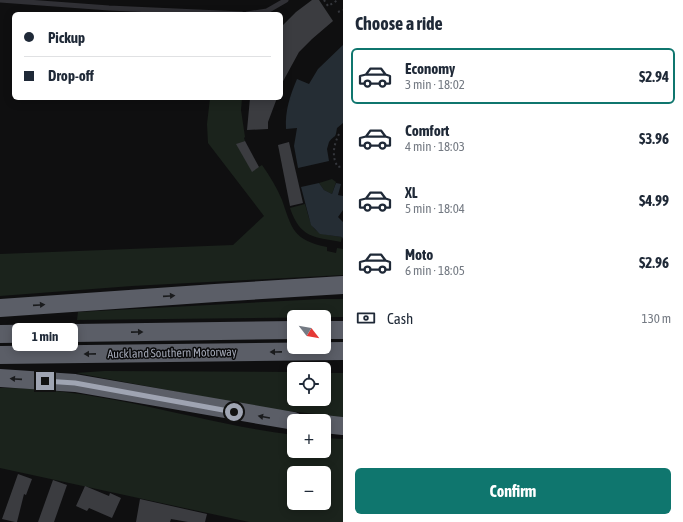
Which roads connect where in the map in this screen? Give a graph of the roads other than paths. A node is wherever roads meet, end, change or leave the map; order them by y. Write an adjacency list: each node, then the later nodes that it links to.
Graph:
1 (0, 0): 3 (lane)
2 (286, 0): 5 (lane)
3 (14, 1): 4 (lane)
4 (198, 12)
5 (260, 12)
6 (343, 285): 7 (highway)
7 (310, 288): 8 (highway); 9 (highway, one-way to 7)
8 (343, 289)
9 (0, 308)
10 (287, 330): 13 (highway, Auckland Southern Motorway, one-way to 10)
11 (331, 330): 12 (highway)
12 (343, 330)
13 (0, 334)
14 (343, 351): 15 (highway, Auckland Southern Motorway, one-way to 15)
15 (0, 355)
16 (0, 378): 17 (highway, one-way to 16)
17 (287, 420)
18 (331, 425): 19 (highway)
19 (343, 426)

